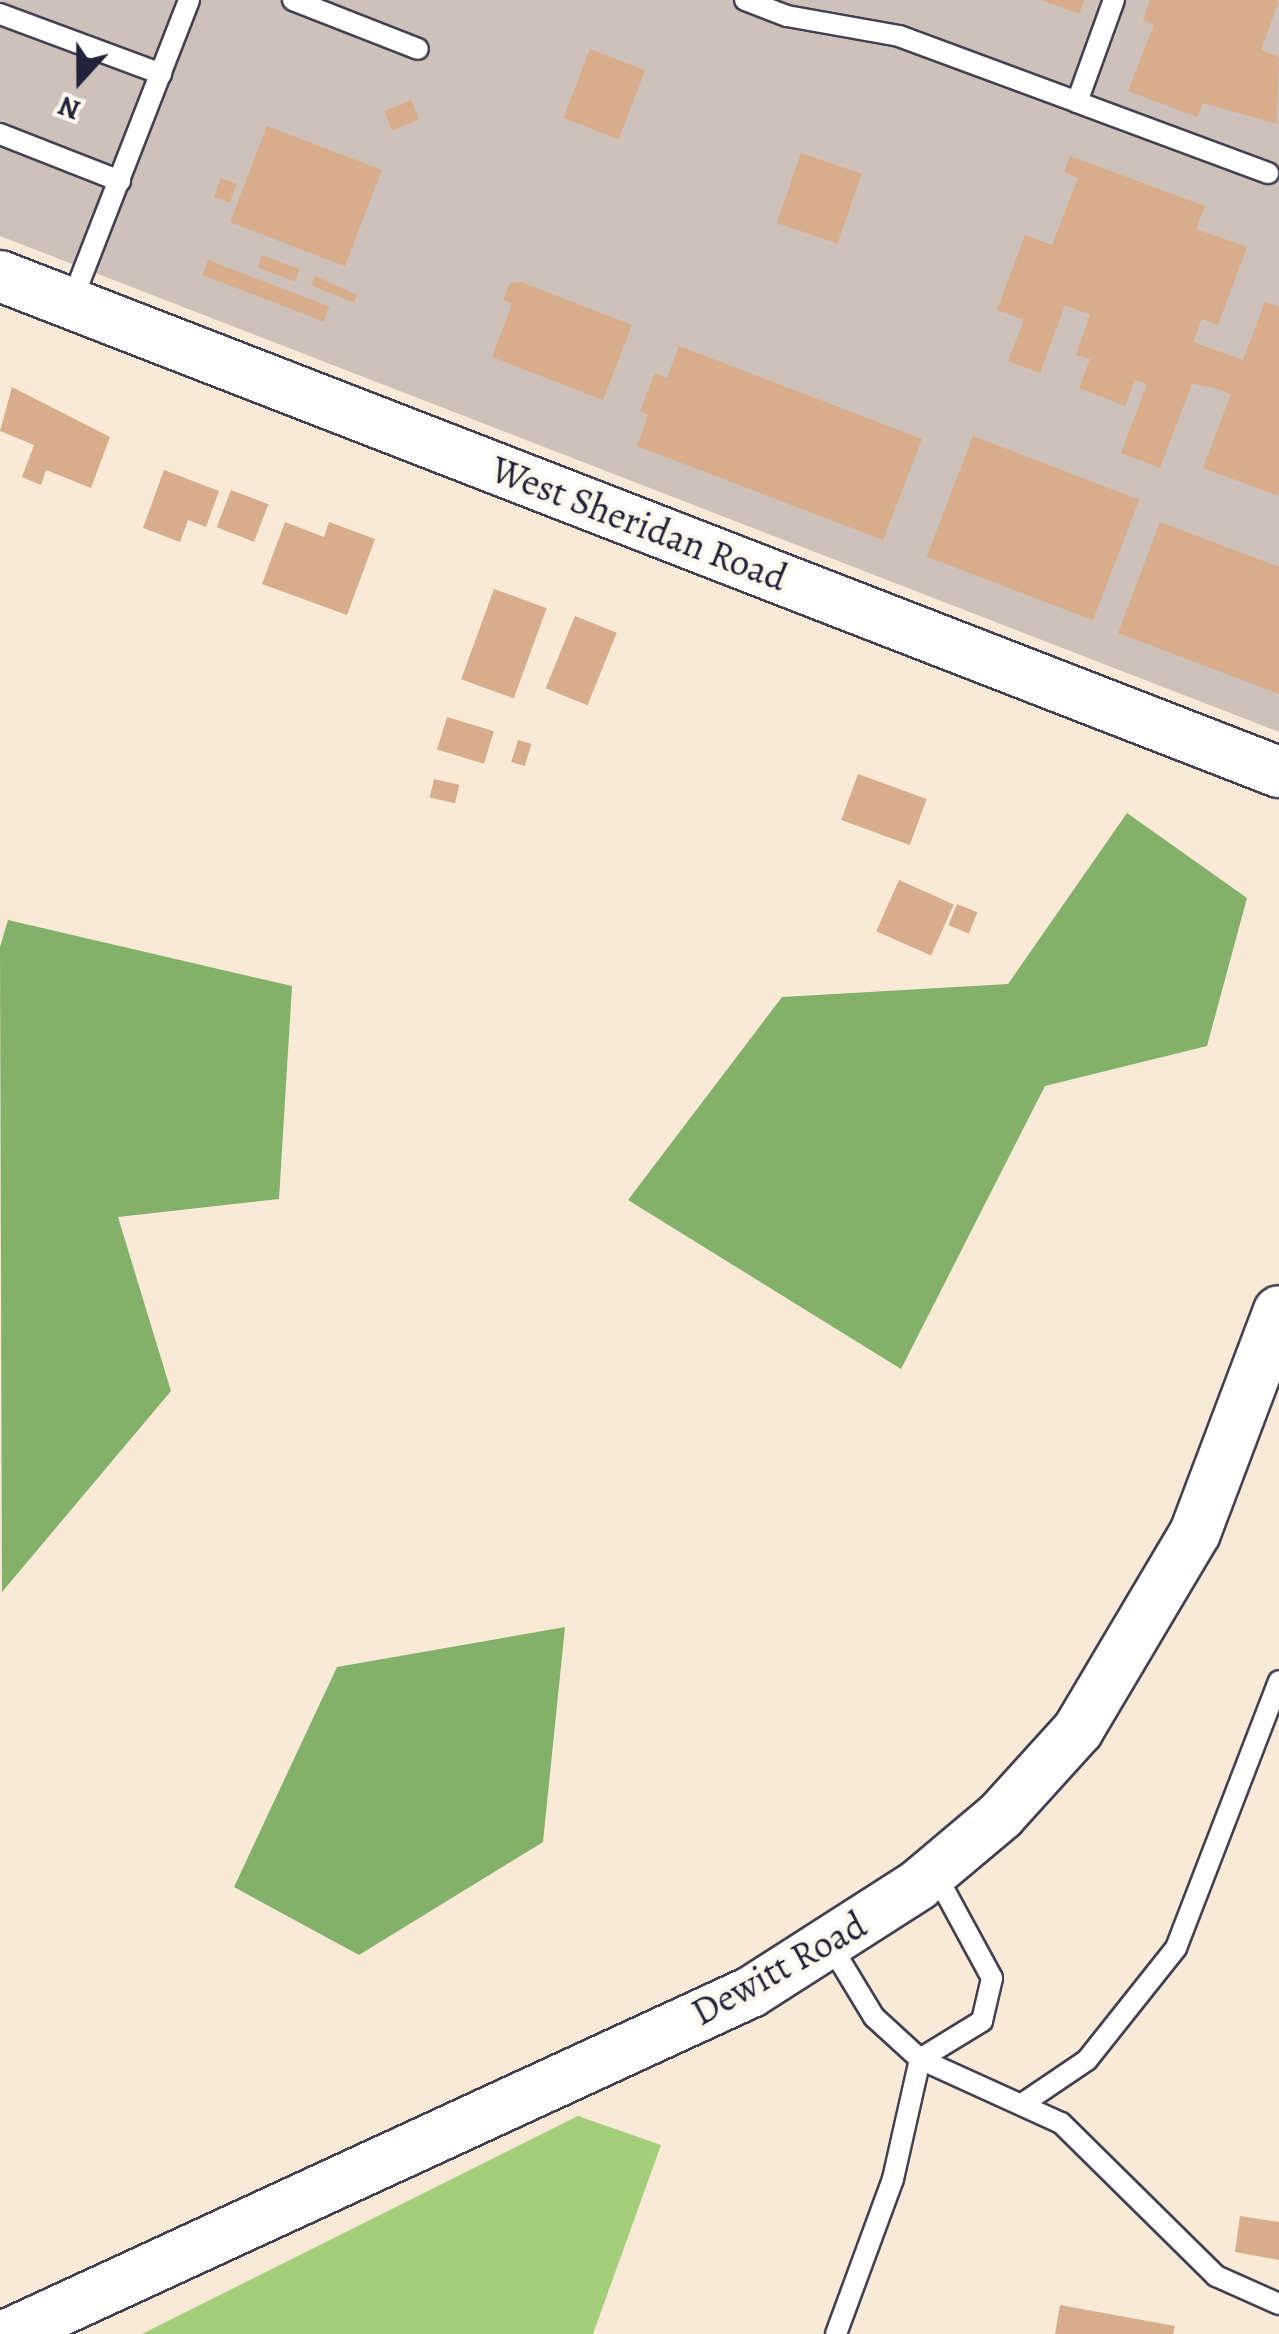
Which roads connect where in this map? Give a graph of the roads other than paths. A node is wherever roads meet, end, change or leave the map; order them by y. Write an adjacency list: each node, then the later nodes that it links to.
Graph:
1 (189, 0): 7 (lane)
2 (293, 0): 6 (lane)
3 (745, 0): 8 (lane)
4 (1114, 0): 8 (lane)
5 (0, 14): 7 (lane)
6 (418, 49)
7 (161, 74): 11 (lane)
8 (1077, 102): 10 (lane)
9 (0, 134): 11 (lane)
10 (1268, 173)
11 (120, 181): 13 (lane)
12 (0, 276): 13 (street, West Sheridan Road)
13 (70, 303): 14 (street, West Sheridan Road)
14 (1279, 772)
15 (1279, 1311): 17 (street, Dewitt Road)
16 (1279, 1681): 20 (lane)
17 (934, 1871): 18 (street, Dewitt Road); 19 (lane)
18 (831, 1946): 19 (lane); 22 (street, Dewitt Road)
19 (920, 2059): 20 (lane); 23 (lane)
20 (1025, 2102): 21 (lane)
21 (1279, 2304)
22 (9, 2334)
23 (836, 2334)

